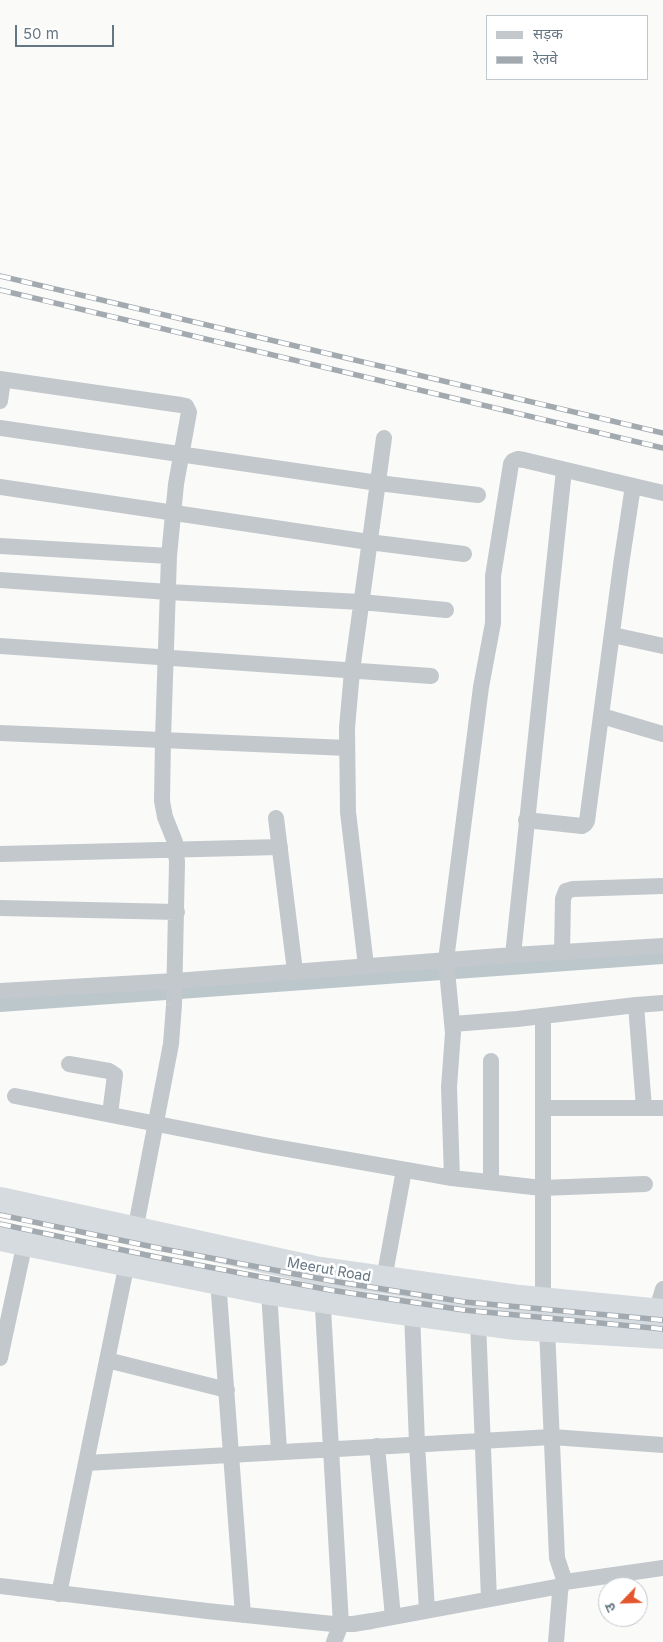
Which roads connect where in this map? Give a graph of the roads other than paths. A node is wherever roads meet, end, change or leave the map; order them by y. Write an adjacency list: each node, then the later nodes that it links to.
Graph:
1 (2, 380): 2 (street); 5 (street)
2 (0, 401)
3 (0, 428): 5 (street)
4 (384, 438): 7 (street)
5 (181, 455): 7 (street); 12 (street)
6 (564, 470): 8 (street); 33 (street); 44 (street)
7 (378, 483): 11 (street); 13 (street)
8 (633, 486): 10 (street); 21 (street)
9 (0, 488): 12 (street)
10 (663, 493)
11 (478, 496)
12 (172, 514): 13 (street); 16 (street)
13 (369, 542): 15 (street); 19 (street)
14 (0, 546): 16 (street)
15 (464, 554)
16 (169, 556): 18 (street)
17 (0, 580): 18 (street)
18 (168, 592): 19 (street); 24 (street)
19 (361, 602): 20 (street); 25 (street)
20 (446, 610)
21 (612, 635): 23 (street); 27 (street)
22 (0, 646): 24 (street)
23 (663, 646)
24 (166, 657): 25 (street); 30 (street)
25 (352, 671): 26 (street); 31 (street)
26 (431, 676)
27 (602, 716): 29 (street); 33 (street)
28 (0, 733): 30 (street)
29 (663, 734)
30 (163, 739): 31 (street); 35 (street)
31 (347, 748): 43 (street)
32 (276, 818): 34 (street)
33 (526, 820): 42 (street)
34 (280, 847): 35 (street); 45 (street)
35 (176, 850): 36 (street); 39 (street)
36 (0, 854)
37 (663, 886): 41 (street)
38 (0, 908): 39 (street)
39 (177, 912): 46 (street)
40 (663, 946): 41 (street)
41 (562, 952): 42 (street)
42 (513, 955): 44 (street)
43 (366, 966): 44 (street); 45 (street)
44 (446, 970): 51 (street)
45 (295, 971): 46 (street)
46 (175, 984): 47 (street); 59 (street)
47 (0, 991)
48 (663, 1003): 49 (street)
49 (636, 1005): 50 (street); 56 (street)
50 (543, 1016): 51 (street); 55 (street)
51 (452, 1024): 61 (street)
52 (491, 1061): 62 (street)
53 (69, 1064): 58 (street)
54 (15, 1096): 58 (street)
55 (543, 1108): 56 (street); 64 (street)
56 (644, 1108): 57 (street)
57 (663, 1108)
58 (110, 1114): 59 (street)
59 (157, 1123): 60 (street); 66 (street)
60 (404, 1170): 61 (street); 70 (street)
61 (452, 1178): 62 (street)
62 (491, 1182): 64 (street)
63 (645, 1184): 64 (street)
64 (542, 1188): 74 (street)
65 (0, 1202): 66 (highway, Meerut Road)
66 (135, 1231): 69 (highway, Meerut Road)
67 (12, 1240): 68 (highway, Meerut Road); 79 (street)
68 (127, 1263): 71 (highway, Meerut Road); 80 (street)
69 (320, 1270): 70 (highway, Meerut Road); 73 (street)
70 (384, 1279): 74 (highway, Meerut Road)
71 (218, 1280): 72 (highway, Meerut Road); 81 (street)
72 (269, 1291): 73 (highway, Meerut Road); 88 (street)
73 (322, 1299): 75 (highway, Meerut Road); 87 (street)
74 (543, 1301): 76 (highway, Meerut Road)
75 (412, 1312): 77 (highway, Meerut Road); 84 (street)
76 (661, 1312): 78 (highway, Meerut Road)
77 (478, 1322): 78 (highway, Meerut Road); 83 (street)
78 (547, 1328): 82 (street)
79 (0, 1358)
80 (108, 1360): 81 (street); 90 (street)
81 (227, 1390): 89 (street)
82 (552, 1437): 83 (street); 85 (street); 92 (street)
83 (483, 1440): 84 (street); 95 (street)
84 (416, 1444): 86 (street); 96 (street)
85 (663, 1445)
86 (377, 1446): 87 (street); 98 (street)
87 (331, 1448): 88 (street); 99 (street)
88 (279, 1452): 89 (street)
89 (231, 1454): 90 (street); 97 (street)
90 (86, 1463): 94 (street)
91 (663, 1568): 92 (street)
92 (563, 1584): 95 (street); 101 (street)
93 (0, 1586): 94 (street)
94 (59, 1594): 97 (street)
95 (489, 1599): 96 (street)
96 (427, 1610): 98 (street)
97 (243, 1615): 99 (street)
98 (393, 1617): 99 (street)
99 (341, 1624): 100 (street)
100 (334, 1642)
101 (556, 1642)

